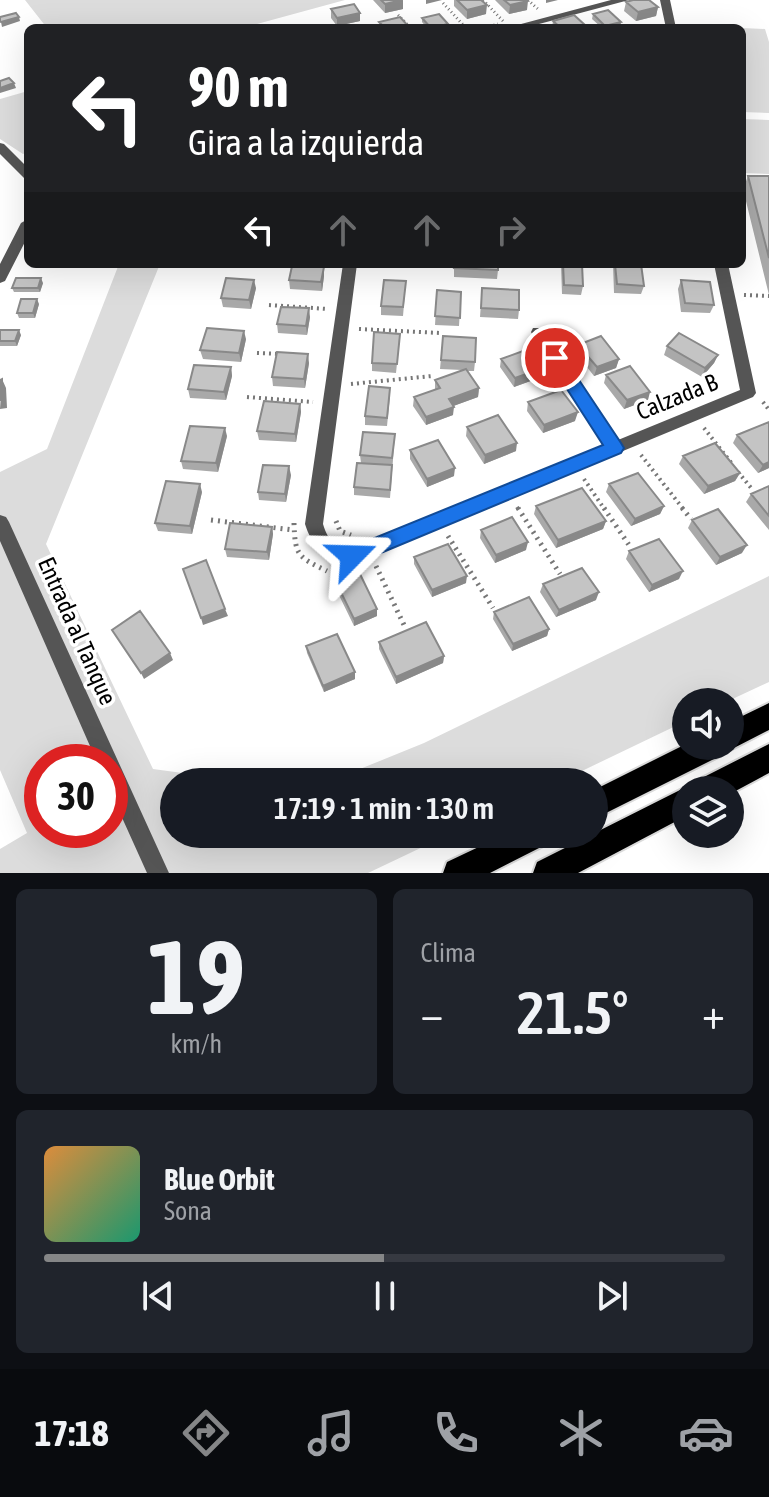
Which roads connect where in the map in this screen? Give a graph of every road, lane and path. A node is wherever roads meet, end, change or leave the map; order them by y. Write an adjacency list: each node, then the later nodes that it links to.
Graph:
1 (483, 0): 10 (path)
2 (528, 0): 6 (path)
3 (624, 0): 11 (street)
4 (665, 0): 12 (street)
5 (443, 3): 9 (path)
6 (542, 13)
7 (398, 15): 8 (path)
8 (407, 24)
9 (462, 24)
10 (507, 24)
11 (513, 24)
12 (670, 24)
13 (0, 147): 14 (street)
14 (24, 171)
15 (24, 231): 18 (street)
16 (349, 268): 41 (street, Calzada B)
17 (722, 268): 41 (street, Calzada B)
18 (0, 278)
19 (269, 305): 21 (path)
20 (358, 316): 22 (path)
21 (326, 321)
22 (356, 329): 24 (path); 25 (path)
23 (538, 332): 41 (street)
24 (440, 333)
25 (354, 342)
26 (257, 353): 27 (path)
27 (289, 355)
28 (351, 370): 29 (path)
29 (432, 376)
30 (315, 387): 33 (path)
31 (760, 387): 34 (path)
32 (247, 397): 33 (path)
33 (313, 402): 37 (path)
34 (763, 402): 35 (path); 36 (path)
35 (751, 407)
36 (769, 410)
37 (311, 416)
38 (716, 423): 39 (path)
39 (704, 428): 40 (path); 44 (path)
40 (691, 433)
41 (615, 448)
42 (653, 449): 50 (path)
43 (571, 484): 58 (path)
44 (752, 489)
45 (531, 501): 46 (path)
46 (517, 507): 48 (path); 63 (path)
47 (335, 513): 55 (path)
48 (504, 513)
49 (295, 515): 53 (path)
50 (691, 519)
51 (211, 520): 53 (path)
52 (0, 522): 68 (street, Entrada al Tanque)
53 (293, 530): 62 (path)
54 (462, 530): 56 (path)
55 (360, 534)
56 (448, 536): 57 (path); 64 (path)
57 (435, 542)
58 (629, 545)
59 (385, 563): 60 (path)
60 (376, 566): 61 (path); 65 (path)
61 (363, 571)
62 (335, 573)
63 (560, 574)
64 (493, 608)
65 (404, 625)
66 (769, 716): 67 (highway)
67 (744, 729)
68 (99, 744)
69 (769, 758): 71 (highway)
70 (682, 760): 72 (highway)
71 (735, 776)
72 (608, 798)
73 (128, 807): 76 (street)
74 (672, 808): 78 (highway)
75 (509, 848): 77 (highway)
76 (158, 873)
77 (458, 873)
78 (548, 873)

